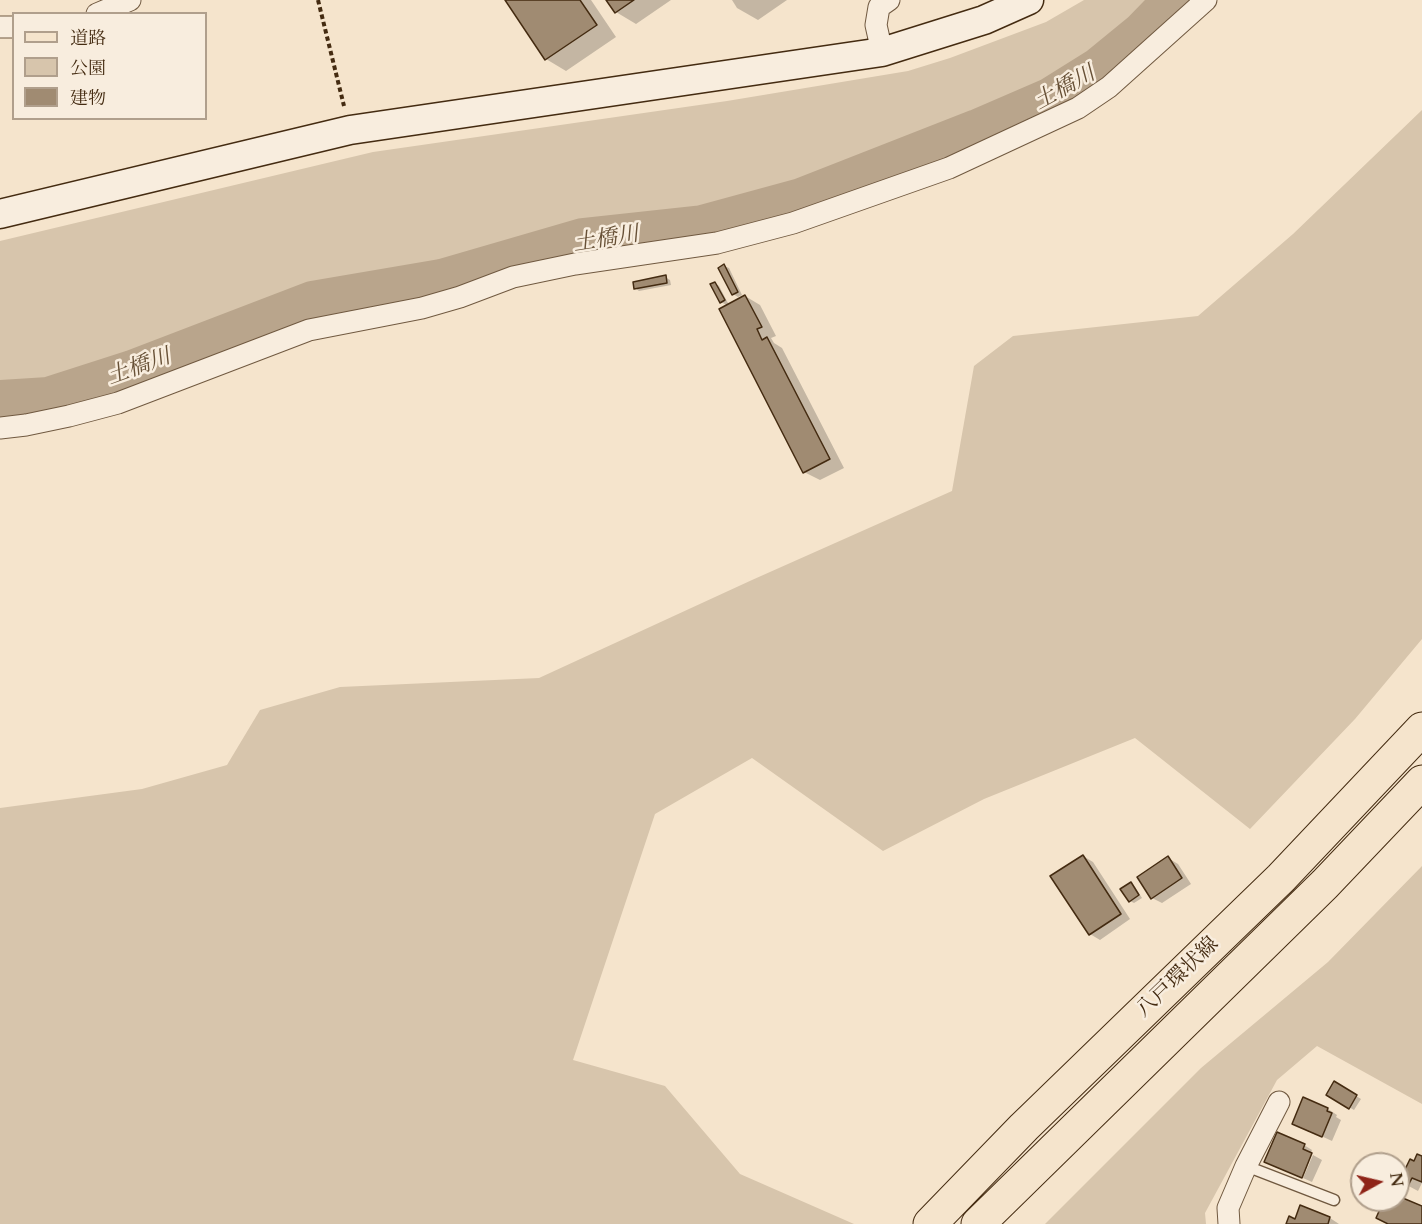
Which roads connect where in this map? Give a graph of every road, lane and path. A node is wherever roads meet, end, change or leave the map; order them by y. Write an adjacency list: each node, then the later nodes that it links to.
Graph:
1 (130, 0): 6 (street)
2 (318, 0): 8 (path)
3 (889, 0): 7 (street)
4 (1029, 0): 7 (street)
5 (1206, 0): 10 (street)
6 (102, 12)
7 (882, 52): 9 (street)
8 (345, 110)
9 (0, 214)
10 (0, 428)
11 (1422, 729): 16 (main road, 八戸環状線)
12 (1422, 782): 17 (main road, 八戸環状線)
13 (1279, 1102): 14 (street)
14 (1246, 1166): 15 (lane); 18 (street)
15 (1334, 1200)
16 (930, 1224)
17 (978, 1224)
18 (1229, 1224)

